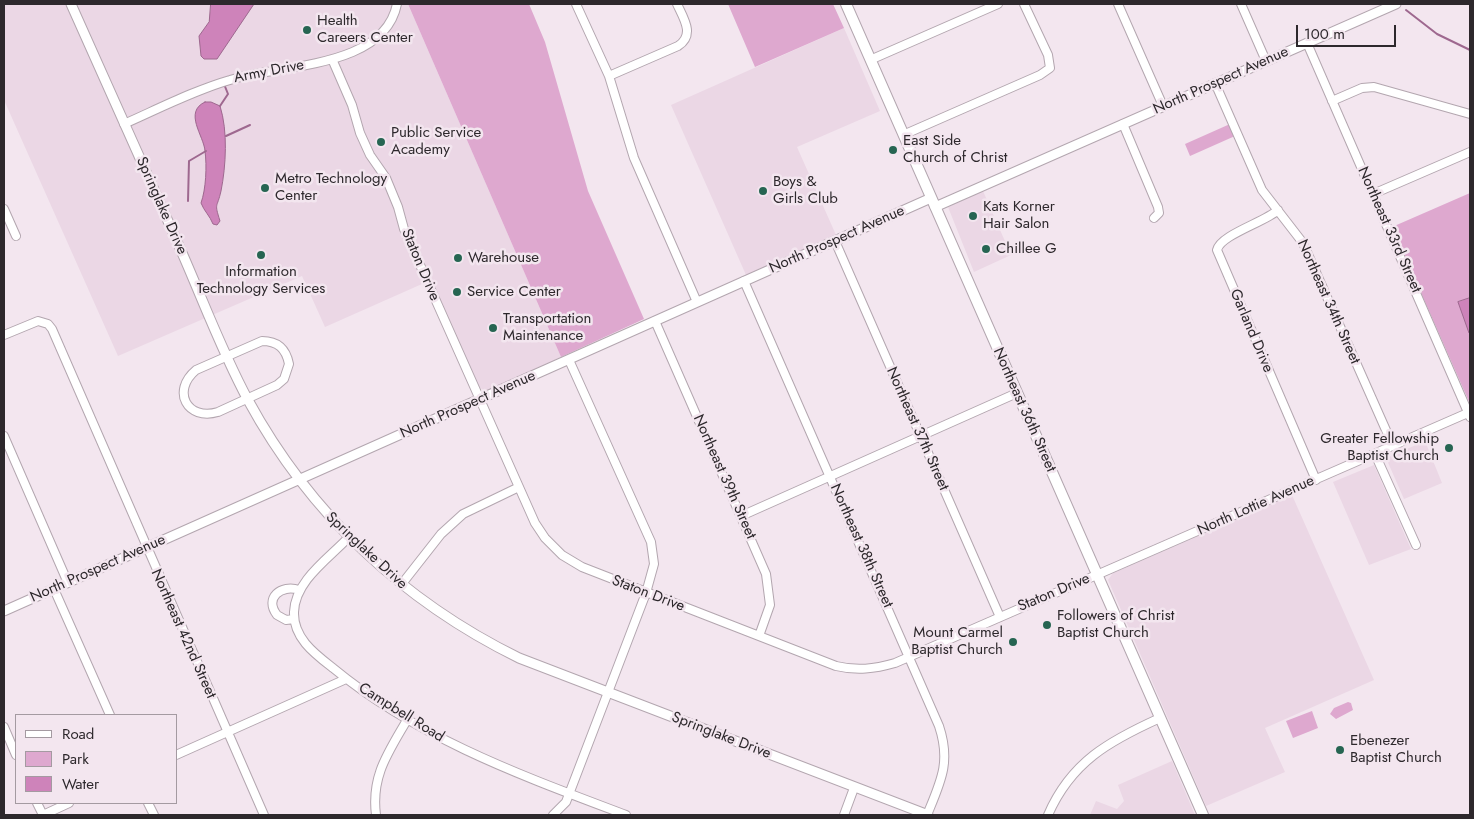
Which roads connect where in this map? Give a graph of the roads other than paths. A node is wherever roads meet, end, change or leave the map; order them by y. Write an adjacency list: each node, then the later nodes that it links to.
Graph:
1 (72, 4): 20 (street, Springlake Drive)
2 (397, 4): 12 (street, Army Drive)
3 (576, 4): 15 (street)
4 (678, 4): 15 (street)
5 (846, 4): 13 (main road, Northeast 36th Street)
6 (998, 4): 13 (street)
7 (1024, 4): 22 (street)
8 (1118, 4): 18 (street)
9 (1241, 4): 14 (street)
10 (1396, 4): 11 (street, North Prospect Avenue)
11 (1307, 43): 14 (street, North Prospect Avenue); 17 (street, Northeast 33rd Street)
12 (332, 59): 20 (street, Army Drive); 39 (street, Staton Drive)
13 (870, 60): 22 (main road, Northeast 36th Street)
14 (1266, 61): 16 (street, North Prospect Avenue)
15 (609, 76): 32 (street)
16 (1215, 83): 18 (street, North Prospect Avenue); 27 (street, Northeast 34th Street)
17 (1332, 101): 19 (street); 24 (street, Northeast 33rd Street)
18 (1163, 106): 21 (street, North Prospect Avenue)
19 (1470, 114)
20 (124, 124): 35 (street, Springlake Drive)
21 (1122, 124): 25 (street, North Prospect Avenue); 28 (street)
22 (903, 135): 25 (main road, Northeast 36th Street)
23 (1470, 152): 24 (street)
24 (1373, 194): 40 (street, Northeast 33rd Street)
25 (933, 202): 30 (street, North Prospect Avenue); 37 (main road, Northeast 36th Street)
26 (4, 209): 29 (street)
27 (1278, 210): 43 (street, Northeast 34th Street); 47 (street, Garland Drive)
28 (1154, 218)
29 (16, 236)
30 (835, 241): 31 (street, North Prospect Avenue); 42 (street, Northeast 37th Street)
31 (744, 281): 32 (street, North Prospect Avenue); 45 (street, Northeast 38th Street)
32 (697, 302): 33 (street, North Prospect Avenue)
33 (655, 321): 36 (street, North Prospect Avenue); 49 (street, Northeast 39th Street)
34 (4, 335): 52 (street, Northeast 42nd Street)
35 (227, 356): 38 (street, Springlake Drive); 38 (street); 38 (street)
36 (569, 360): 39 (street, North Prospect Avenue); 58 (street)
37 (1017, 393): 42 (street); 53 (main road, Northeast 36th Street)
38 (247, 399): 46 (street, Springlake Drive)
39 (479, 400): 46 (street, North Prospect Avenue); 48 (street, Staton Drive)
40 (1470, 414): 43 (street, North Lottie Avenue)
41 (4, 436): 54 (street)
42 (920, 436): 45 (street); 60 (street, Northeast 37th Street)
43 (1393, 446): 44 (street, North Lottie Avenue)
44 (1375, 454): 47 (street, North Lottie Avenue); 51 (street)
45 (830, 476): 49 (street); 63 (street, Northeast 38th Street)
46 (299, 480): 50 (street, Springlake Drive); 52 (street, North Prospect Avenue)
47 (1316, 480): 53 (street, North Lottie Avenue)
48 (518, 487): 55 (street); 58 (street, Staton Drive)
49 (741, 516): 62 (street, Northeast 39th Street)
50 (348, 538): 55 (street, Springlake Drive); 57 (street)
51 (1416, 546)
52 (147, 548): 54 (street, North Prospect Avenue); 70 (street, Northeast 42nd Street)
53 (1097, 575): 60 (street, Staton Drive); 67 (main road, Northeast 36th Street)
54 (68, 583): 56 (street, North Prospect Avenue)
55 (401, 585): 65 (street, Springlake Drive)
56 (54, 589): 59 (street, North Prospect Avenue); 66 (street)
57 (299, 590): 61 (street); 61 (street)
58 (646, 593): 62 (street, Staton Drive); 65 (street)
59 (5, 608)
60 (1000, 616): 63 (street, Staton Drive)
61 (294, 619): 64 (street, Campbell Road)
62 (759, 636): 63 (street, Staton Drive)
63 (909, 657): 82 (street, Northeast 38th Street)
64 (346, 679): 68 (street, Campbell Road); 70 (street)
65 (608, 693): 73 (street, Springlake Drive); 74 (street)
66 (110, 714)
67 (1160, 718): 83 (street); 84 (main road, Northeast 36th Street)
68 (407, 720): 74 (street, Campbell Road); 78 (street)
69 (4, 727): 71 (street)
70 (227, 732): 72 (street); 77 (street, Northeast 42nd Street)
71 (15, 753)
72 (178, 754)
73 (854, 788): 81 (street); 82 (street, Springlake Drive)
74 (569, 794): 79 (street); 80 (street, Campbell Road)
75 (67, 804): 76 (street)
76 (43, 815)
77 (264, 815)
78 (376, 815)
79 (553, 815)
80 (626, 815)
81 (844, 815)
82 (928, 815)
83 (1048, 815)
84 (1203, 815)

